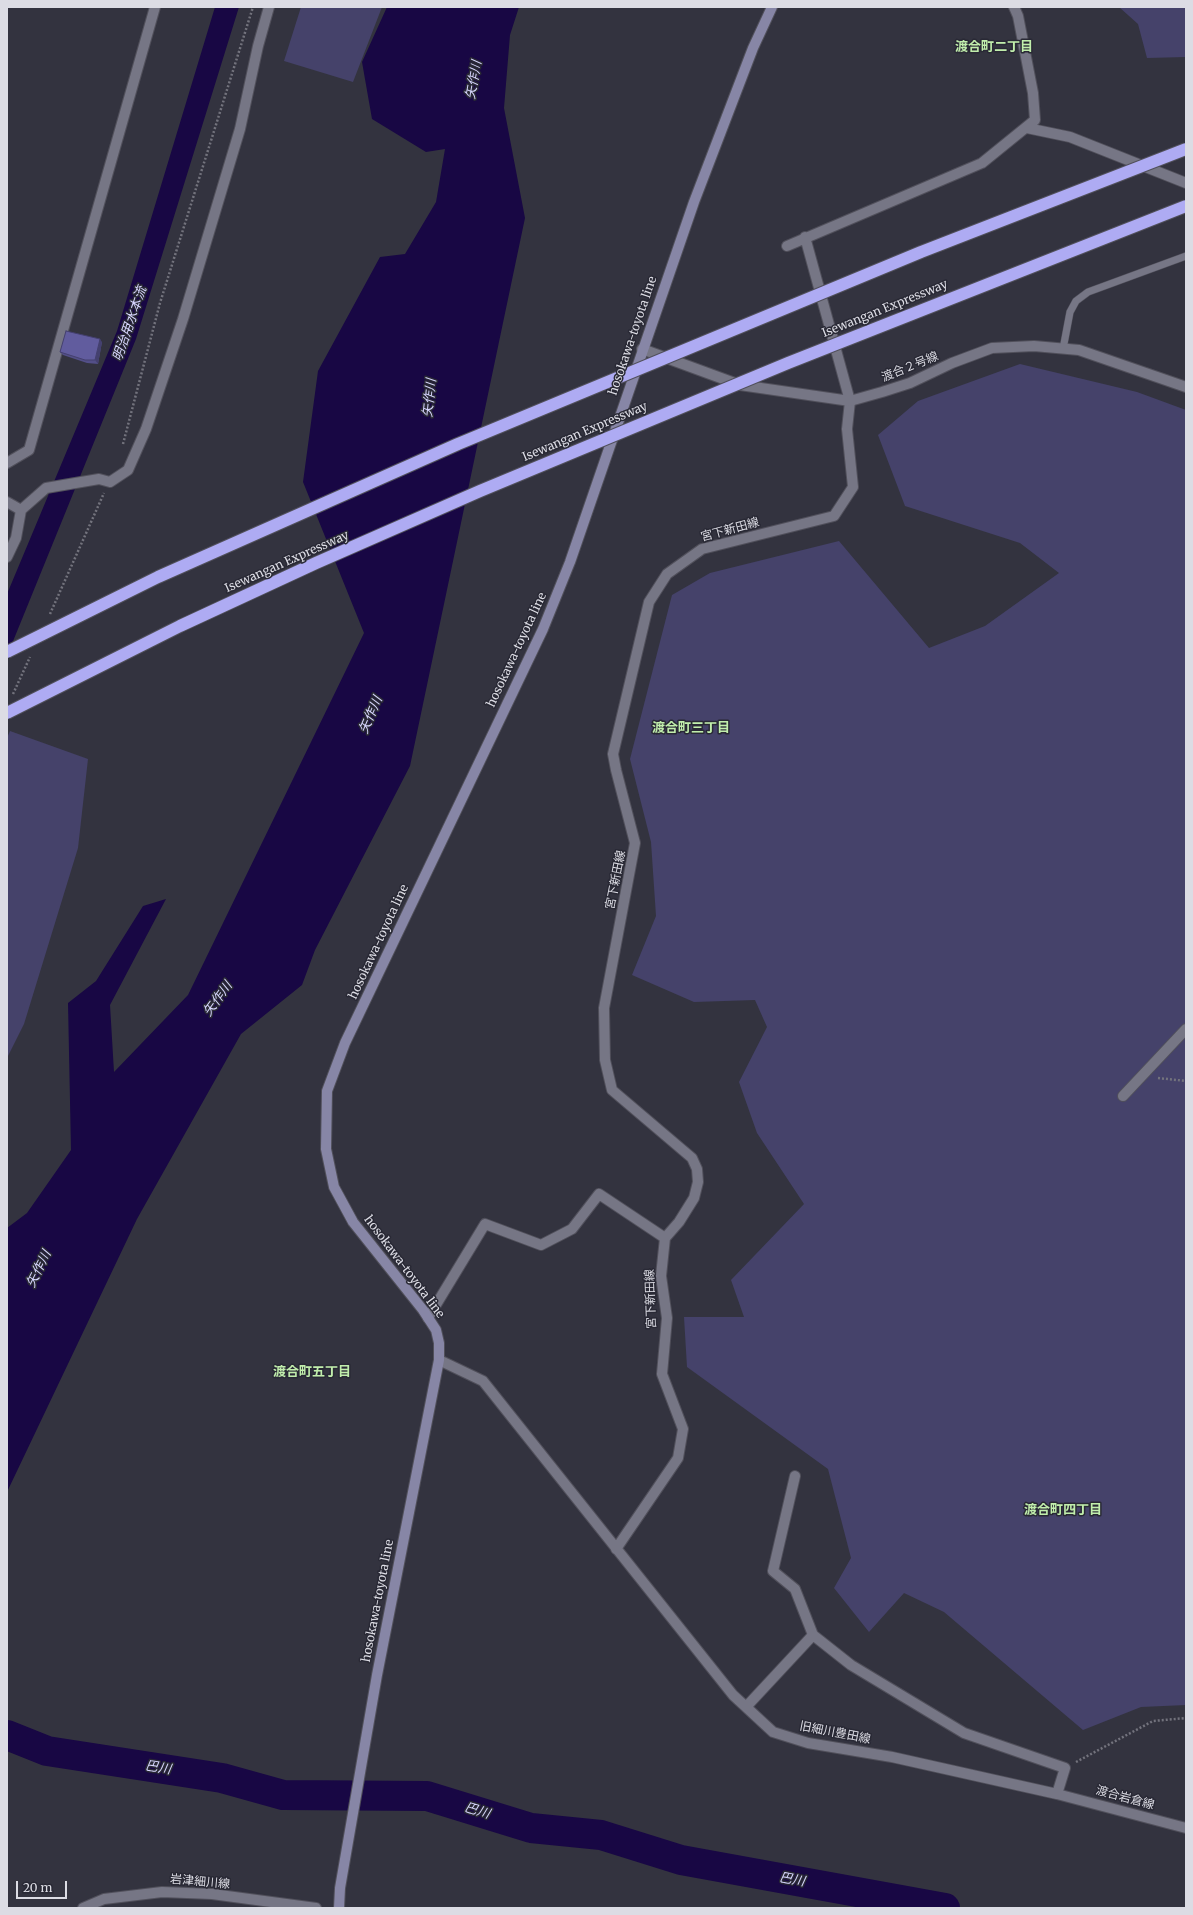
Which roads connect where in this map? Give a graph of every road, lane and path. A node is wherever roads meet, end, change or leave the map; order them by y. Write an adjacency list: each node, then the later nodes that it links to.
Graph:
1 (155, 7): 18 (street)
2 (253, 7): 17 (path)
3 (269, 7): 19 (street)
4 (772, 7): 13 (main road, hosokawa-toyota line)
5 (1014, 7): 6 (street)
6 (1027, 128): 8 (street); 10 (street)
7 (1186, 149): 24 (highway, bridge)
8 (1186, 183)
9 (1186, 206): 27 (highway, Isewangan Expressway, bridge)
10 (806, 237): 11 (street); 16 (street, 宮下新田線)
11 (787, 246)
12 (1186, 256): 14 (lane)
13 (642, 349): 16 (street, 渡合２号線); 33 (main road, hosokawa-toyota line)
14 (1063, 349): 15 (street, 渡合２号線); 16 (street, 渡合２号線)
15 (1186, 387)
16 (850, 401): 32 (street, 宮下新田線)
17 (123, 447)
18 (7, 463)
19 (110, 482): 21 (street); 23 (path)
20 (7, 502): 21 (street)
21 (21, 510): 22 (street)
22 (7, 557)
23 (49, 616)
24 (7, 652)
25 (32, 652): 26 (path)
26 (10, 700)
27 (7, 713)
28 (1186, 1029): 29 (street)
29 (1142, 1077): 30 (path); 31 (street)
30 (1186, 1081)
31 (1123, 1096)
32 (665, 1238): 33 (street); 36 (street, 宮下新田線)
33 (428, 1318): 34 (main road, hosokawa-toyota line)
34 (439, 1360): 36 (street, 旧細川豊田線); 45 (main road, hosokawa-toyota line)
35 (795, 1476): 37 (street)
36 (616, 1549): 38 (street, 旧細川豊田線)
37 (813, 1635): 38 (street); 40 (street)
38 (746, 1708): 41 (street, 旧細川豊田線)
39 (1186, 1718): 40 (path)
40 (1065, 1768): 41 (street)
41 (1057, 1794): 42 (street, 渡合岩倉線)
42 (1186, 1828)
43 (83, 1908): 44 (street, 岩津細川線)
44 (316, 1908)
45 (339, 1908)

